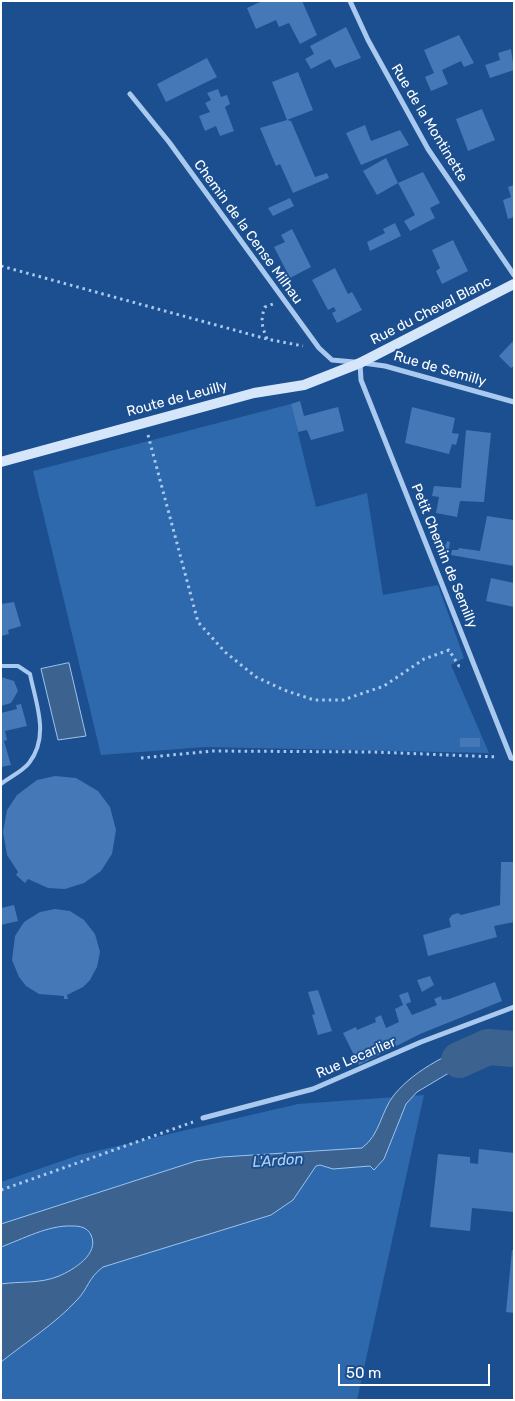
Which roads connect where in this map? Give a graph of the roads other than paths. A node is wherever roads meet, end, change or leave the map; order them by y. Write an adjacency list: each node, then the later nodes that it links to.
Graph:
1 (350, 1): 3 (street, Rue de la Montinette)
2 (130, 94): 5 (street, Chemin de la Cense Milhau)
3 (514, 275)
4 (514, 284): 5 (main road, Rue du Cheval Blanc)
5 (360, 363): 6 (street, Rue de Semilly); 7 (main road, Route de Leuilly); 9 (street, Petit Chemin de Semilly)
6 (514, 402)
7 (1, 462)
8 (1, 666): 10 (lane)
9 (512, 758)
10 (1, 784)
11 (514, 1007): 12 (street, Rue Lecarlier)
12 (203, 1118)

